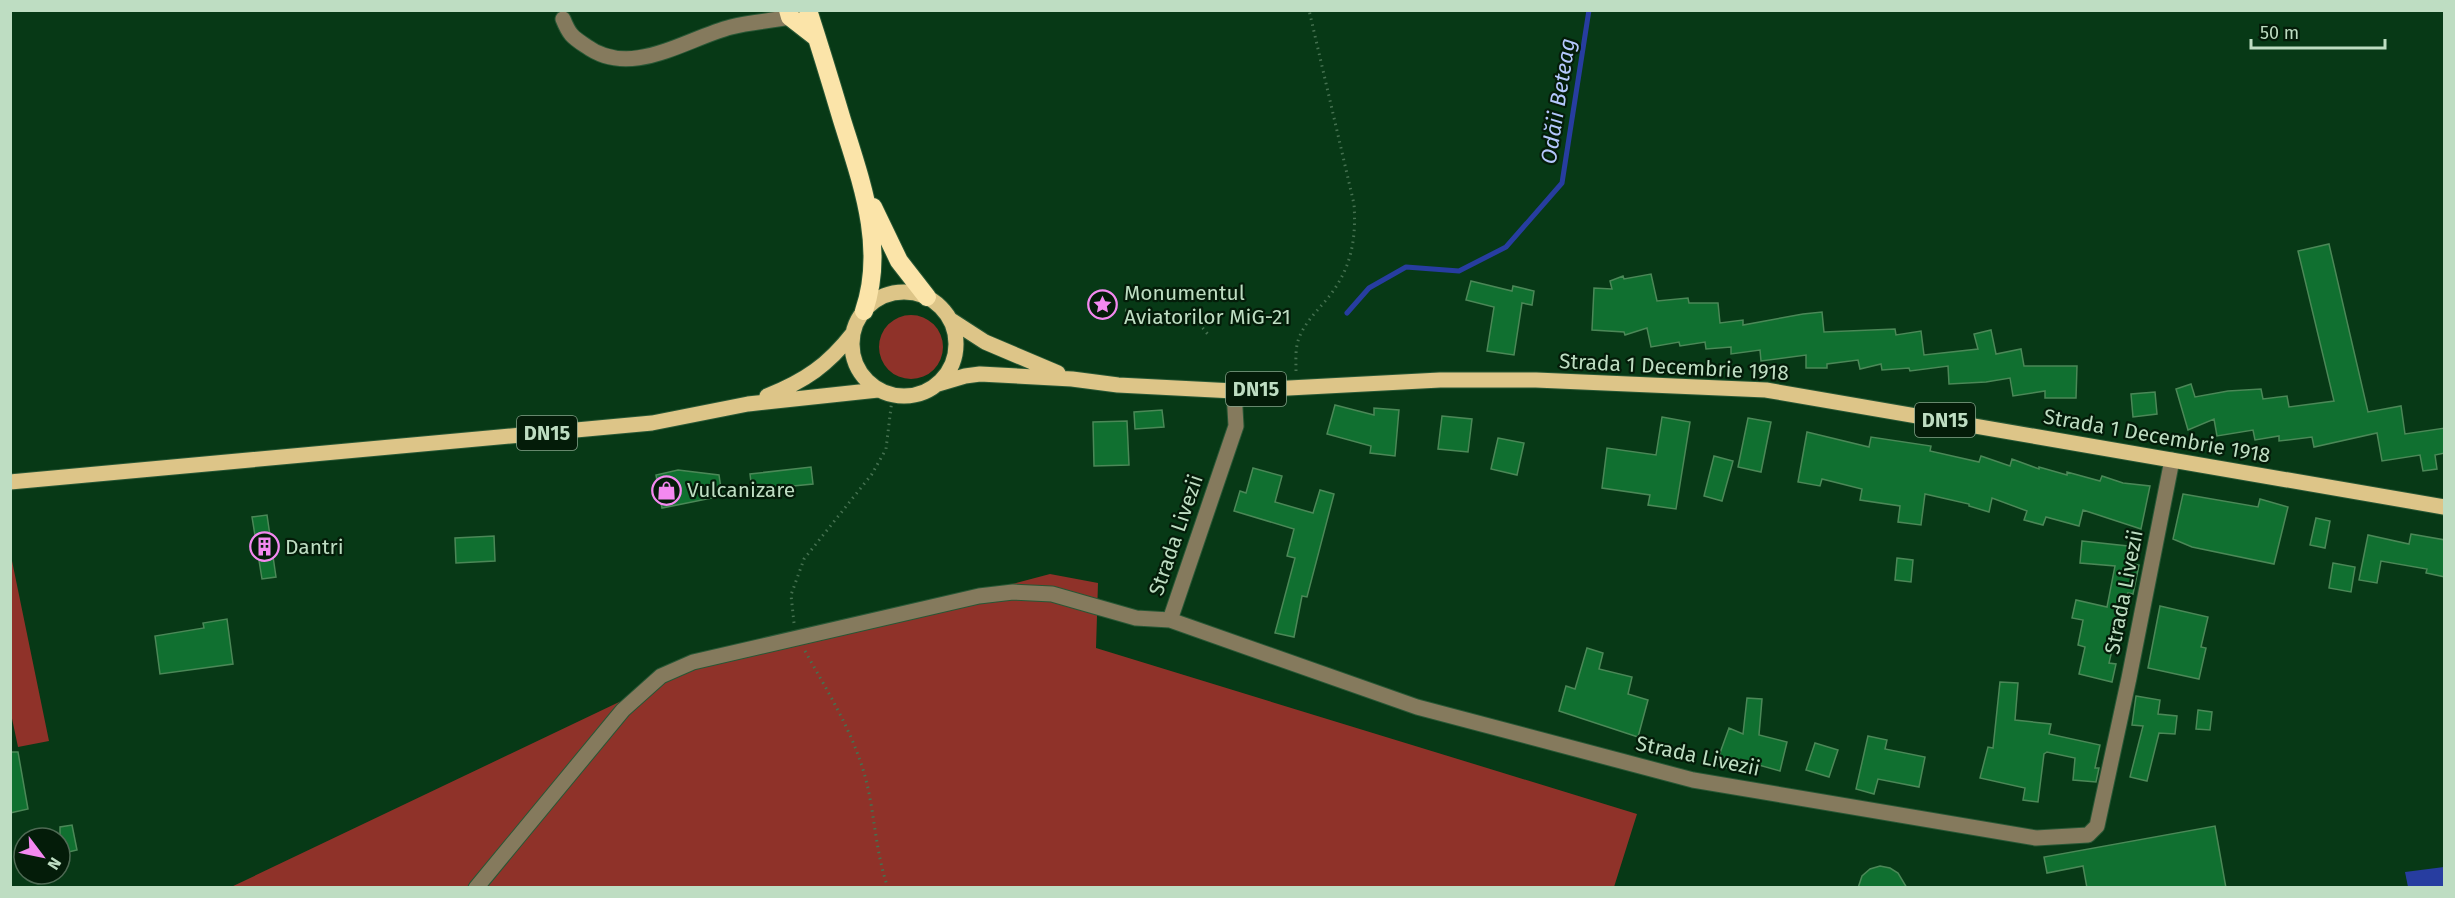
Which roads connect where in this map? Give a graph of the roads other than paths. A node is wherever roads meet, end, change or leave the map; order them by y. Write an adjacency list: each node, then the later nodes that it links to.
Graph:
1 (809, 10): 4 (highway)
2 (789, 14): 3 (street); 4 (highway)
3 (563, 19)
4 (817, 38): 5 (highway)
5 (863, 186): 6 (highway); 7 (highway)
6 (927, 297): 7 (main road, DN15); 8 (main road, DN15)
7 (864, 311): 9 (main road, DN15)
8 (951, 320): 10 (main road, Strada 1 Decembrie 1918 / DN15); 11 (main road)
9 (853, 333): 13 (main road); 14 (main road, DN15)
10 (1072, 379): 11 (main road, Strada 1 Decembrie 1918 / DN15); 12 (main road, Strada 1 Decembrie 1918 / DN15)
11 (938, 384): 13 (main road, DN15)
12 (1234, 391): 15 (main road, Strada 1 Decembrie 1918 / DN15); 18 (street, Strada Livezii)
13 (886, 393): 14 (main road, DN15)
14 (748, 404): 16 (main road, DN15)
15 (2172, 460): 17 (main road, Strada 1 Decembrie 1918 / DN15); 18 (street, Strada Livezii)
16 (10, 483)
17 (2445, 507)
18 (1170, 620): 19 (street)
19 (476, 888)

